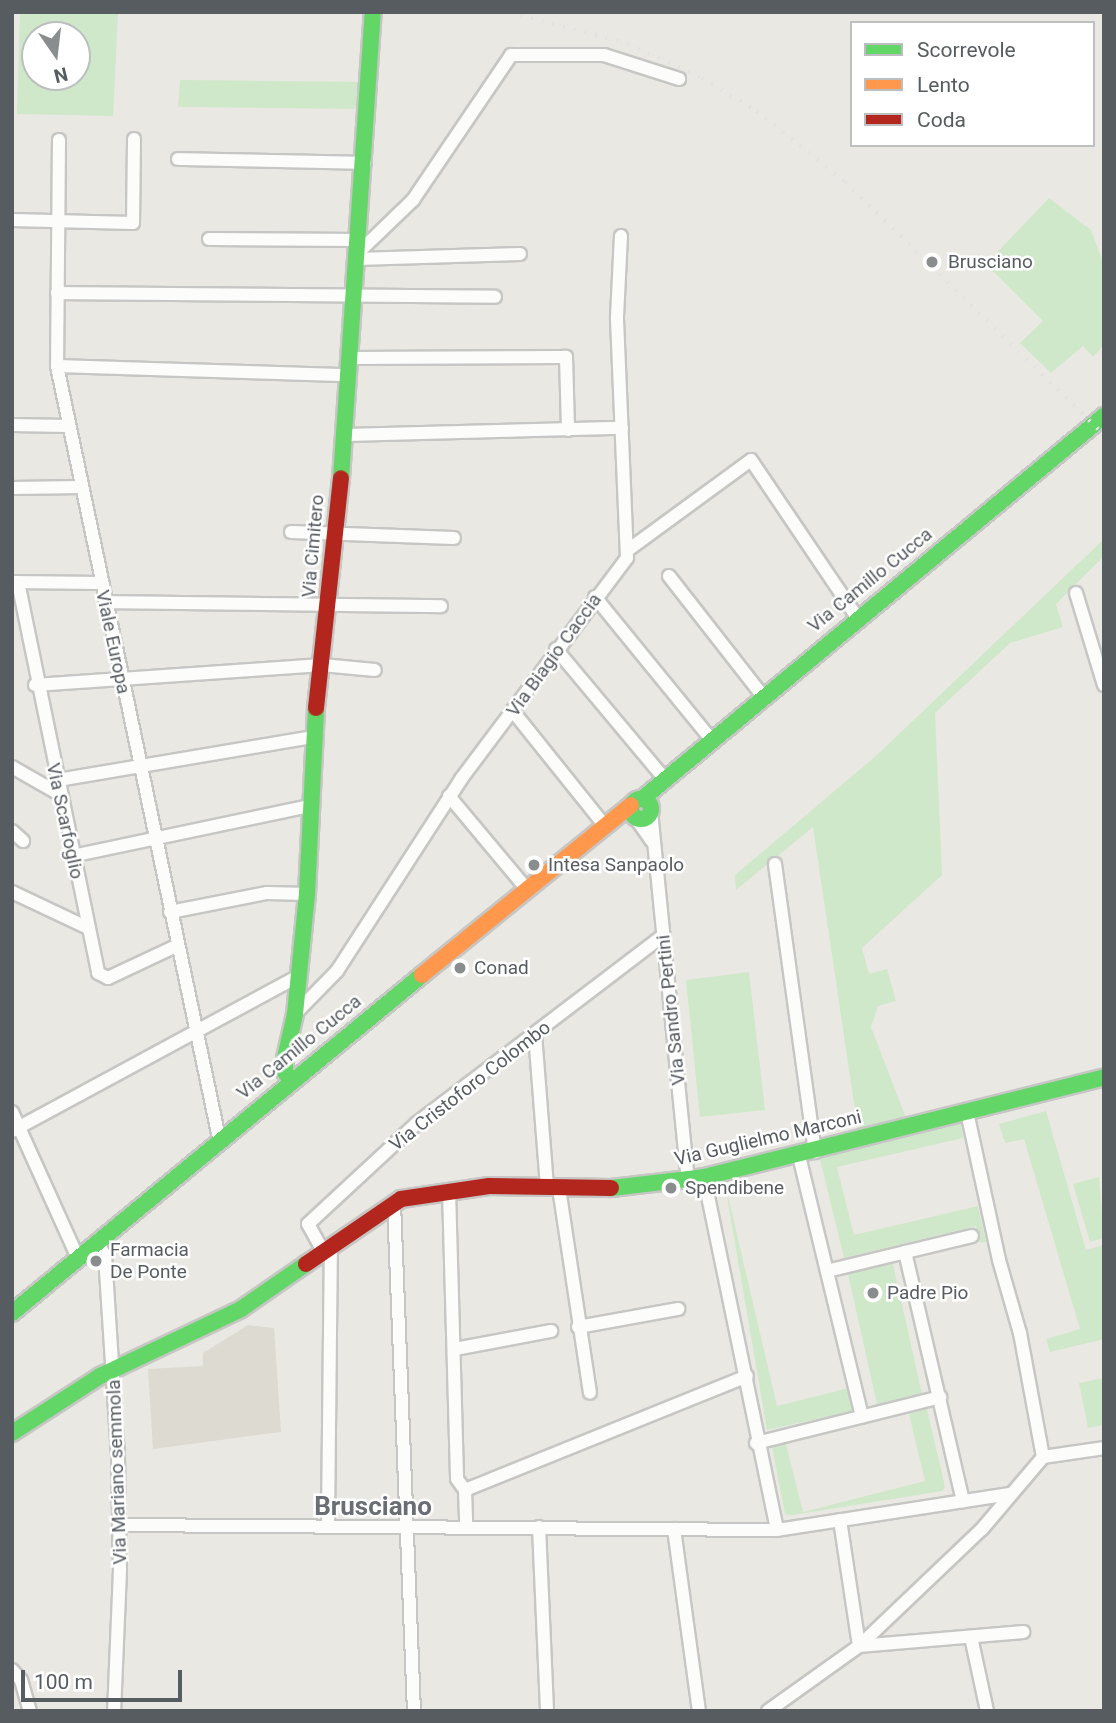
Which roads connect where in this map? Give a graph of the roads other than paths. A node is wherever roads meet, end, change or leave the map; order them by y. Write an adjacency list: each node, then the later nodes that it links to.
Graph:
1 (373, 12): 6 (street, Via Cimitero)
2 (679, 79): 11 (street)
3 (134, 139): 8 (street)
4 (59, 140): 8 (street, Viale Europa)
5 (178, 159): 6 (street)
6 (365, 163): 11 (street, Via Cimitero)
7 (12, 220): 8 (street)
8 (58, 221): 13 (street, Viale Europa)
9 (621, 236): 21 (street)
10 (209, 239): 11 (street)
11 (359, 250): 12 (street); 14 (street, Via Cimitero)
12 (520, 254)
13 (57, 293): 14 (street); 16 (street, Viale Europa)
14 (354, 297): 15 (street); 17 (street, Via Cimitero)
15 (495, 297)
16 (57, 366): 17 (street); 20 (street, Viale Europa)
17 (349, 367): 22 (street); 23 (street, Via Cimitero)
18 (1104, 416): 39 (street, Via Camillo Cucca)
19 (12, 425): 20 (street)
20 (67, 426): 24 (street, Viale Europa)
21 (622, 428): 22 (street); 29 (street)
22 (568, 430): 23 (street)
23 (346, 435): 27 (street, Via Cimitero)
24 (82, 487): 25 (street); 32 (street, Viale Europa)
25 (12, 488)
26 (291, 532): 27 (street)
27 (335, 534): 28 (street); 36 (street, Via Cimitero)
28 (454, 538)
29 (628, 550): 34 (street, Via Biagio Caccia); 39 (street)
30 (669, 576): 46 (street)
31 (15, 582): 32 (street); 38 (street, Via Scarfoglio)
32 (101, 583): 35 (street, Viale Europa)
33 (1076, 593): 45 (street)
34 (596, 597): 40 (street, Via Biagio Caccia); 49 (street)
35 (105, 602): 36 (street); 43 (street, Viale Europa)
36 (329, 604): 37 (street); 41 (street, Via Cimitero)
37 (441, 606)
38 (17, 612): 44 (street, Via Scarfoglio)
39 (857, 617): 46 (street, Via Camillo Cucca)
40 (556, 649): 52 (street); 55 (street, Via Biagio Caccia)
41 (322, 665): 42 (street); 43 (street); 48 (street, Via Cimitero)
42 (375, 670)
43 (121, 681): 44 (street); 50 (street, Viale Europa)
44 (35, 685): 53 (street, Via Scarfoglio)
45 (1104, 685)
46 (762, 695): 49 (street, Via Camillo Cucca)
47 (516, 715): 57 (street, Via Sandro Pertini)
48 (313, 737): 50 (street); 56 (street, Via Cimitero)
49 (710, 738): 52 (street, Via Camillo Cucca)
50 (139, 765): 53 (street); 59 (street, Viale Europa)
51 (12, 766): 54 (street)
52 (664, 778): 57 (street, Via Camillo Cucca)
53 (58, 780): 54 (street, Via Scarfoglio)
54 (61, 795): 61 (street, Via Scarfoglio)
55 (449, 796): 63 (street); 71 (street, Via Biagio Caccia)
56 (309, 806): 59 (street); 65 (street, Via Cimitero)
57 (633, 812): 63 (street, Via Camillo Cucca); 68 (street, Via Sandro Pertini)
58 (12, 831): 60 (street)
59 (154, 838): 61 (street); 66 (street, Viale Europa)
60 (23, 841)
61 (72, 856): 67 (street, Via Scarfoglio)
62 (775, 864): 80 (street)
63 (526, 888): 75 (street, Via Camillo Cucca)
64 (12, 892): 67 (street)
65 (307, 894): 66 (street); 70 (street, Via Cimitero)
66 (170, 912): 69 (street, Viale Europa)
67 (88, 928): 69 (street, Via Scarfoglio)
68 (664, 935): 73 (street, Via Cristoforo Colombo); 81 (street, Via Sandro Pertini)
69 (176, 946): 72 (street, Viale Europa)
70 (297, 977): 71 (street, Via Cimitero); 72 (street)
71 (295, 1014): 75 (street, Via Cimitero)
72 (196, 1030): 78 (street); 79 (street, Viale Europa)
73 (535, 1034): 82 (street); 87 (street, Via Cristoforo Colombo)
74 (1104, 1077): 77 (street, Via Guglielmo Marconi)
75 (291, 1080): 79 (street, Via Camillo Cucca)
76 (12, 1112): 78 (street)
77 (967, 1112): 80 (street, Via Guglielmo Marconi); 104 (street)
78 (16, 1129): 89 (street)
79 (219, 1138): 86 (street, Via Camillo Cucca)
80 (807, 1154): 81 (street, Via Guglielmo Marconi); 90 (street)
81 (696, 1178): 82 (street, Via Guglielmo Marconi); 97 (street, Via Sandro Pertini)
82 (553, 1188): 83 (street, Via Guglielmo Marconi); 93 (street)
83 (450, 1190): 84 (street, Via Guglielmo Marconi); 95 (street)
84 (394, 1203): 87 (street); 112 (street)
85 (972, 1236): 88 (street)
86 (97, 1242): 89 (street, Via Camillo Cucca); 96 (street, Via Mariano semmola)
87 (327, 1248): 96 (street); 109 (street)
88 (905, 1252): 90 (street); 99 (street)
89 (78, 1258): 92 (street, Via Camillo Cucca)
90 (827, 1272): 100 (street)
91 (678, 1309): 93 (street)
92 (12, 1313)
93 (578, 1327): 98 (street)
94 (551, 1331): 95 (street)
95 (454, 1349): 105 (street)
96 (114, 1368): 101 (street); 110 (street, Via Mariano semmola)
97 (747, 1376): 102 (street, Via Sandro Pertini); 105 (street)
98 (590, 1393)
99 (940, 1397): 100 (street); 107 (street)
100 (862, 1417): 102 (street)
101 (12, 1433)
102 (756, 1443): 115 (street, Via Sandro Pertini)
103 (1104, 1448): 104 (street)
104 (1043, 1457): 106 (street)
105 (465, 1490): 111 (street)
106 (1010, 1494): 107 (street); 118 (street)
107 (963, 1501): 108 (street)
108 (840, 1520): 115 (street); 118 (street)
109 (328, 1524): 110 (street); 112 (street)
110 (120, 1525): 120 (street, Via Mariano semmola)
111 (466, 1525): 112 (street); 113 (street)
112 (406, 1527): 122 (street)
113 (539, 1527): 114 (street); 123 (street)
114 (674, 1529): 115 (street); 124 (street)
115 (777, 1530)
116 (1023, 1632): 117 (street)
117 (971, 1637): 118 (street); 126 (street)
118 (859, 1646): 125 (street)
119 (12, 1670): 121 (street)
120 (111, 1708)
121 (30, 1711)
122 (414, 1711)
123 (547, 1711)
124 (699, 1711)
125 (768, 1711)
126 (987, 1711)

